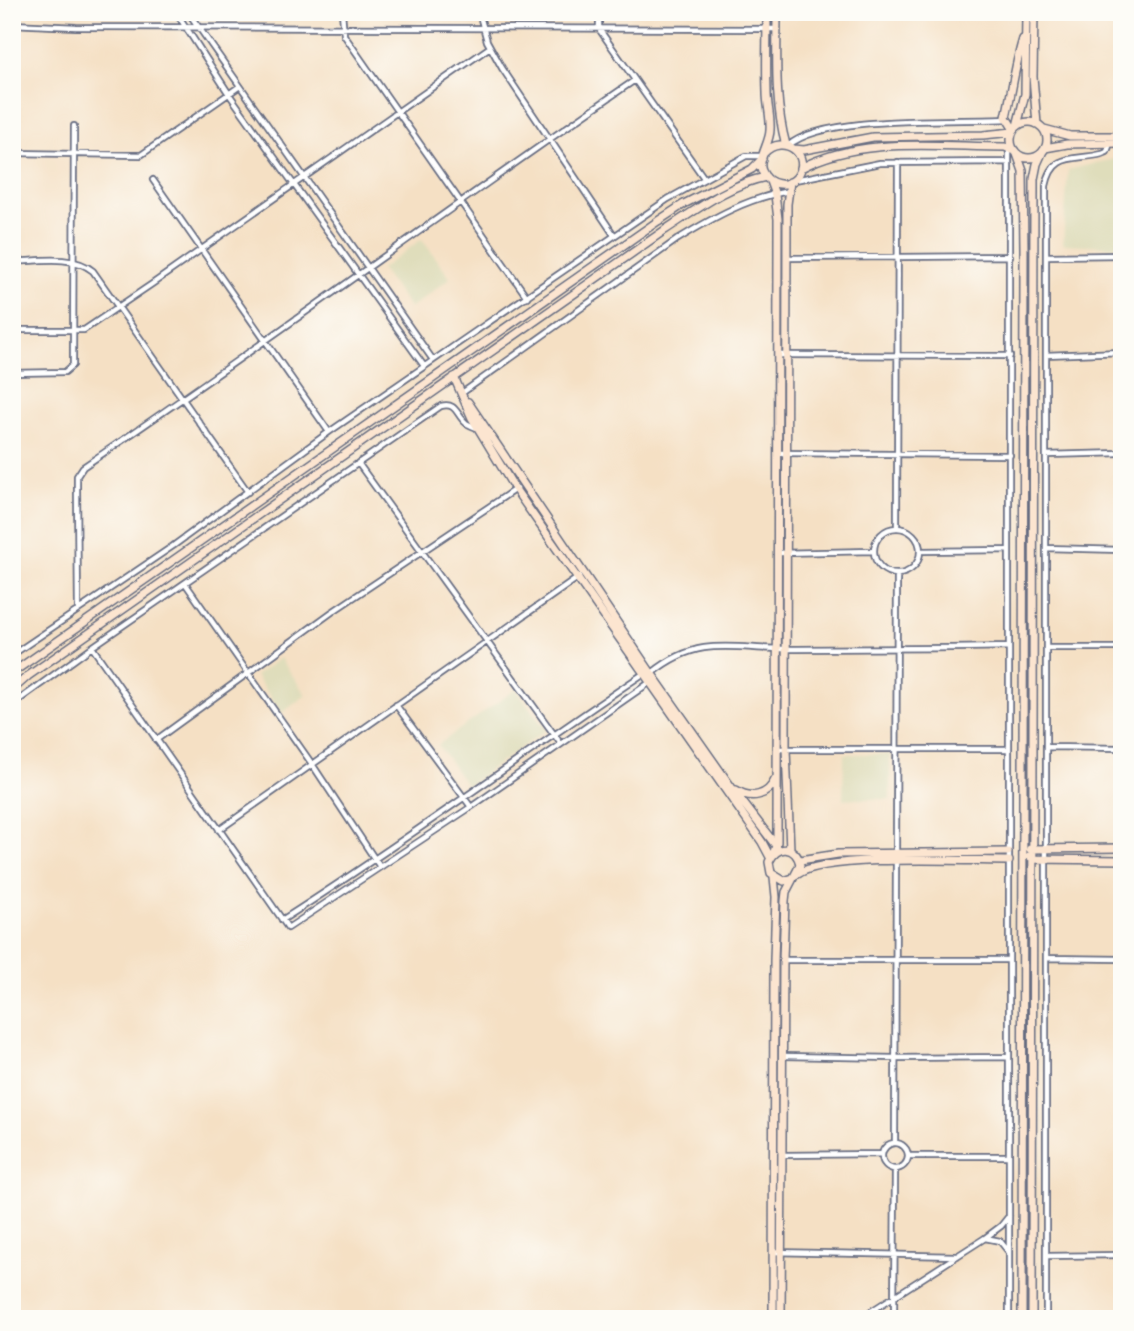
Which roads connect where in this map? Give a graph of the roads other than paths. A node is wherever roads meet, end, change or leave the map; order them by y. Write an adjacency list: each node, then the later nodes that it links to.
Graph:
1 (176, 12): 11 (street)
2 (188, 12): 12 (street)
3 (342, 12): 13 (street)
4 (479, 12): 14 (street)
5 (599, 12): 15 (street)
6 (767, 12): 16 (street)
7 (777, 12): 17 (street)
8 (1026, 12): 18 (street)
9 (1034, 12): 26 (street)
10 (12, 24): 11 (street)
11 (185, 27): 12 (street); 22 (street)
12 (199, 27): 13 (street); 21 (street)
13 (342, 28): 14 (street); 23 (street)
14 (483, 28): 15 (street); 19 (street)
15 (598, 29): 16 (street); 20 (street)
16 (767, 29): 17 (street); 37 (street)
17 (777, 29): 32 (street)
18 (1026, 32): 24 (street); 27 (street)
19 (490, 47): 23 (street); 29 (street)
20 (635, 80): 29 (street); 42 (street)
21 (240, 86): 22 (street); 41 (street)
22 (229, 94): 36 (street); 46 (street)
23 (397, 111): 41 (street); 48 (street)
24 (1006, 119): 27 (street); 32 (street)
25 (74, 125): 36 (street)
26 (1040, 127): 27 (street); 28 (street); 34 (street)
27 (1015, 129): 32 (street); 33 (street)
28 (1122, 136)
29 (549, 138): 48 (street); 49 (street)
30 (1110, 143): 31 (street); 34 (street); 53 (street)
31 (1122, 144)
32 (789, 147): 37 (street); 40 (street)
33 (1013, 149): 34 (street); 39 (street); 40 (street); 133 (street)
34 (1044, 149): 128 (street)
35 (12, 153): 36 (street)
36 (73, 155): 56 (street)
37 (763, 156): 42 (street); 43 (street); 106 (street)
38 (898, 162): 39 (street); 45 (street); 54 (street)
39 (1009, 162): 52 (street)
40 (801, 168): 45 (street)
41 (304, 178): 46 (street); 58 (street)
42 (704, 178): 49 (street)
43 (768, 179): 45 (street); 47 (street); 73 (street)
44 (153, 180): 50 (street)
45 (791, 184): 47 (street); 55 (street)
46 (293, 185): 50 (street); 59 (street)
47 (774, 193): 66 (street); 74 (street)
48 (461, 203): 58 (street); 60 (street)
49 (614, 235): 60 (street)
50 (202, 250): 61 (street); 64 (street)
51 (1122, 255): 53 (street)
52 (1010, 256): 54 (street); 69 (street)
53 (1046, 256): 68 (street)
54 (897, 257): 55 (street); 67 (street)
55 (787, 258): 66 (street)
56 (73, 261): 57 (street); 61 (street); 63 (street)
57 (12, 262)
58 (368, 268): 59 (street); 70 (street)
59 (358, 275): 64 (street); 71 (street)
60 (527, 297): 70 (street)
61 (120, 307): 63 (street); 75 (street)
62 (12, 330): 63 (street)
63 (72, 330): 72 (street)
64 (266, 341): 75 (street); 77 (street)
65 (1122, 352): 68 (street)
66 (783, 355): 67 (street); 78 (street)
67 (898, 355): 69 (street); 79 (street)
68 (1046, 355): 82 (street)
69 (1010, 356): 81 (street)
70 (433, 360): 71 (street)
71 (424, 366): 77 (street)
72 (12, 373)
73 (454, 377): 74 (street); 111 (street)
74 (462, 393): 76 (street); 84 (street)
75 (184, 398): 85 (street); 97 (street)
76 (478, 428): 83 (street); 84 (street)
77 (329, 432): 85 (street)
78 (782, 453): 79 (street); 93 (street)
79 (897, 453): 81 (street); 86 (street)
80 (1122, 453): 82 (street)
81 (1010, 454): 88 (street)
82 (1046, 454): 87 (street)
83 (358, 463): 92 (street); 96 (street)
84 (518, 486): 92 (street); 95 (street)
85 (248, 492): 97 (street)
86 (897, 528): 90 (street); 91 (street)
87 (1045, 548): 89 (street); 101 (street)
88 (1009, 550): 91 (street); 100 (street)
89 (1122, 550)
90 (873, 551): 93 (street); 94 (street)
91 (920, 551): 94 (street)
92 (423, 552): 98 (street); 107 (street)
93 (782, 553): 103 (street)
94 (897, 575): 104 (street)
95 (580, 576): 98 (street); 108 (street); 109 (street)
96 (185, 583): 99 (street); 107 (street)
97 (78, 611): 105 (street)
98 (488, 642): 113 (street); 114 (street)
99 (92, 647): 112 (street); 115 (street)
100 (1009, 647): 104 (street); 121 (street)
101 (1046, 648): 102 (street); 118 (street)
102 (1122, 648)
103 (782, 649): 104 (street); 108 (street); 120 (street)
104 (897, 649): 117 (street)
105 (12, 655)
106 (12, 673)
107 (248, 673): 115 (street); 122 (street)
108 (652, 673): 109 (street); 110 (street); 124 (street)
109 (643, 674): 110 (street); 114 (street)
110 (649, 682): 116 (street); 132 (street)
111 (12, 690)
112 (12, 705)
113 (396, 705): 122 (street); 125 (street)
114 (554, 734): 116 (street); 125 (street)
115 (156, 740): 127 (street)
116 (561, 744): 126 (street)
117 (896, 747): 120 (street); 121 (street); 134 (street)
118 (1046, 747): 119 (street); 129 (street)
119 (1122, 748)
120 (781, 749): 123 (street); 131 (street)
121 (1009, 749): 135 (street)
122 (312, 764): 127 (street); 138 (street)
123 (777, 773): 124 (street); 132 (street)
124 (725, 778): 132 (street)
125 (463, 798): 126 (street); 138 (street)
126 (471, 807): 141 (street)
127 (219, 830): 144 (street)
128 (1033, 848): 129 (street); 133 (street); 136 (street)
129 (1046, 848): 130 (street); 137 (street)
130 (1122, 848)
131 (790, 850): 132 (street); 139 (street)
132 (775, 852): 143 (street)
133 (1023, 852): 136 (street); 173 (street)
134 (895, 856): 135 (street); 139 (street); 142 (street); 148 (street)
135 (1009, 856): 149 (street)
136 (1033, 859): 137 (street); 174 (street)
137 (1045, 859): 140 (street); 145 (street)
138 (374, 860): 141 (street); 144 (street)
139 (800, 860): 142 (street)
140 (1122, 860)
141 (380, 867): 144 (street)
142 (795, 876): 143 (street); 147 (street)
143 (774, 877): 161 (street)
144 (282, 920)
145 (1046, 958): 146 (street); 166 (street)
146 (1122, 958)
147 (783, 960): 148 (street); 150 (street)
148 (895, 960): 149 (street); 152 (street)
149 (1009, 960): 151 (street)
150 (782, 1056): 152 (street); 155 (street)
151 (1009, 1057): 152 (street); 157 (street)
152 (895, 1059): 153 (street)
153 (895, 1143): 154 (street); 156 (street)
154 (882, 1154): 155 (street); 158 (street)
155 (782, 1155): 161 (street)
156 (908, 1156): 157 (street); 158 (street)
157 (1009, 1156): 159 (street)
158 (895, 1170): 163 (street)
159 (1010, 1216): 160 (street); 162 (street)
160 (985, 1238): 162 (street); 165 (street)
161 (777, 1252): 163 (street); 168 (street); 169 (street)
162 (1010, 1254): 172 (street)
163 (895, 1255): 165 (street); 167 (street)
164 (1122, 1255): 166 (street)
165 (957, 1256): 167 (street)
166 (1046, 1256): 175 (street)
167 (894, 1296): 170 (street); 171 (street)
168 (773, 1319)
169 (781, 1319)
170 (859, 1319)
171 (894, 1319)
172 (1009, 1319)
173 (1022, 1319)
174 (1032, 1319)
175 (1046, 1319)

